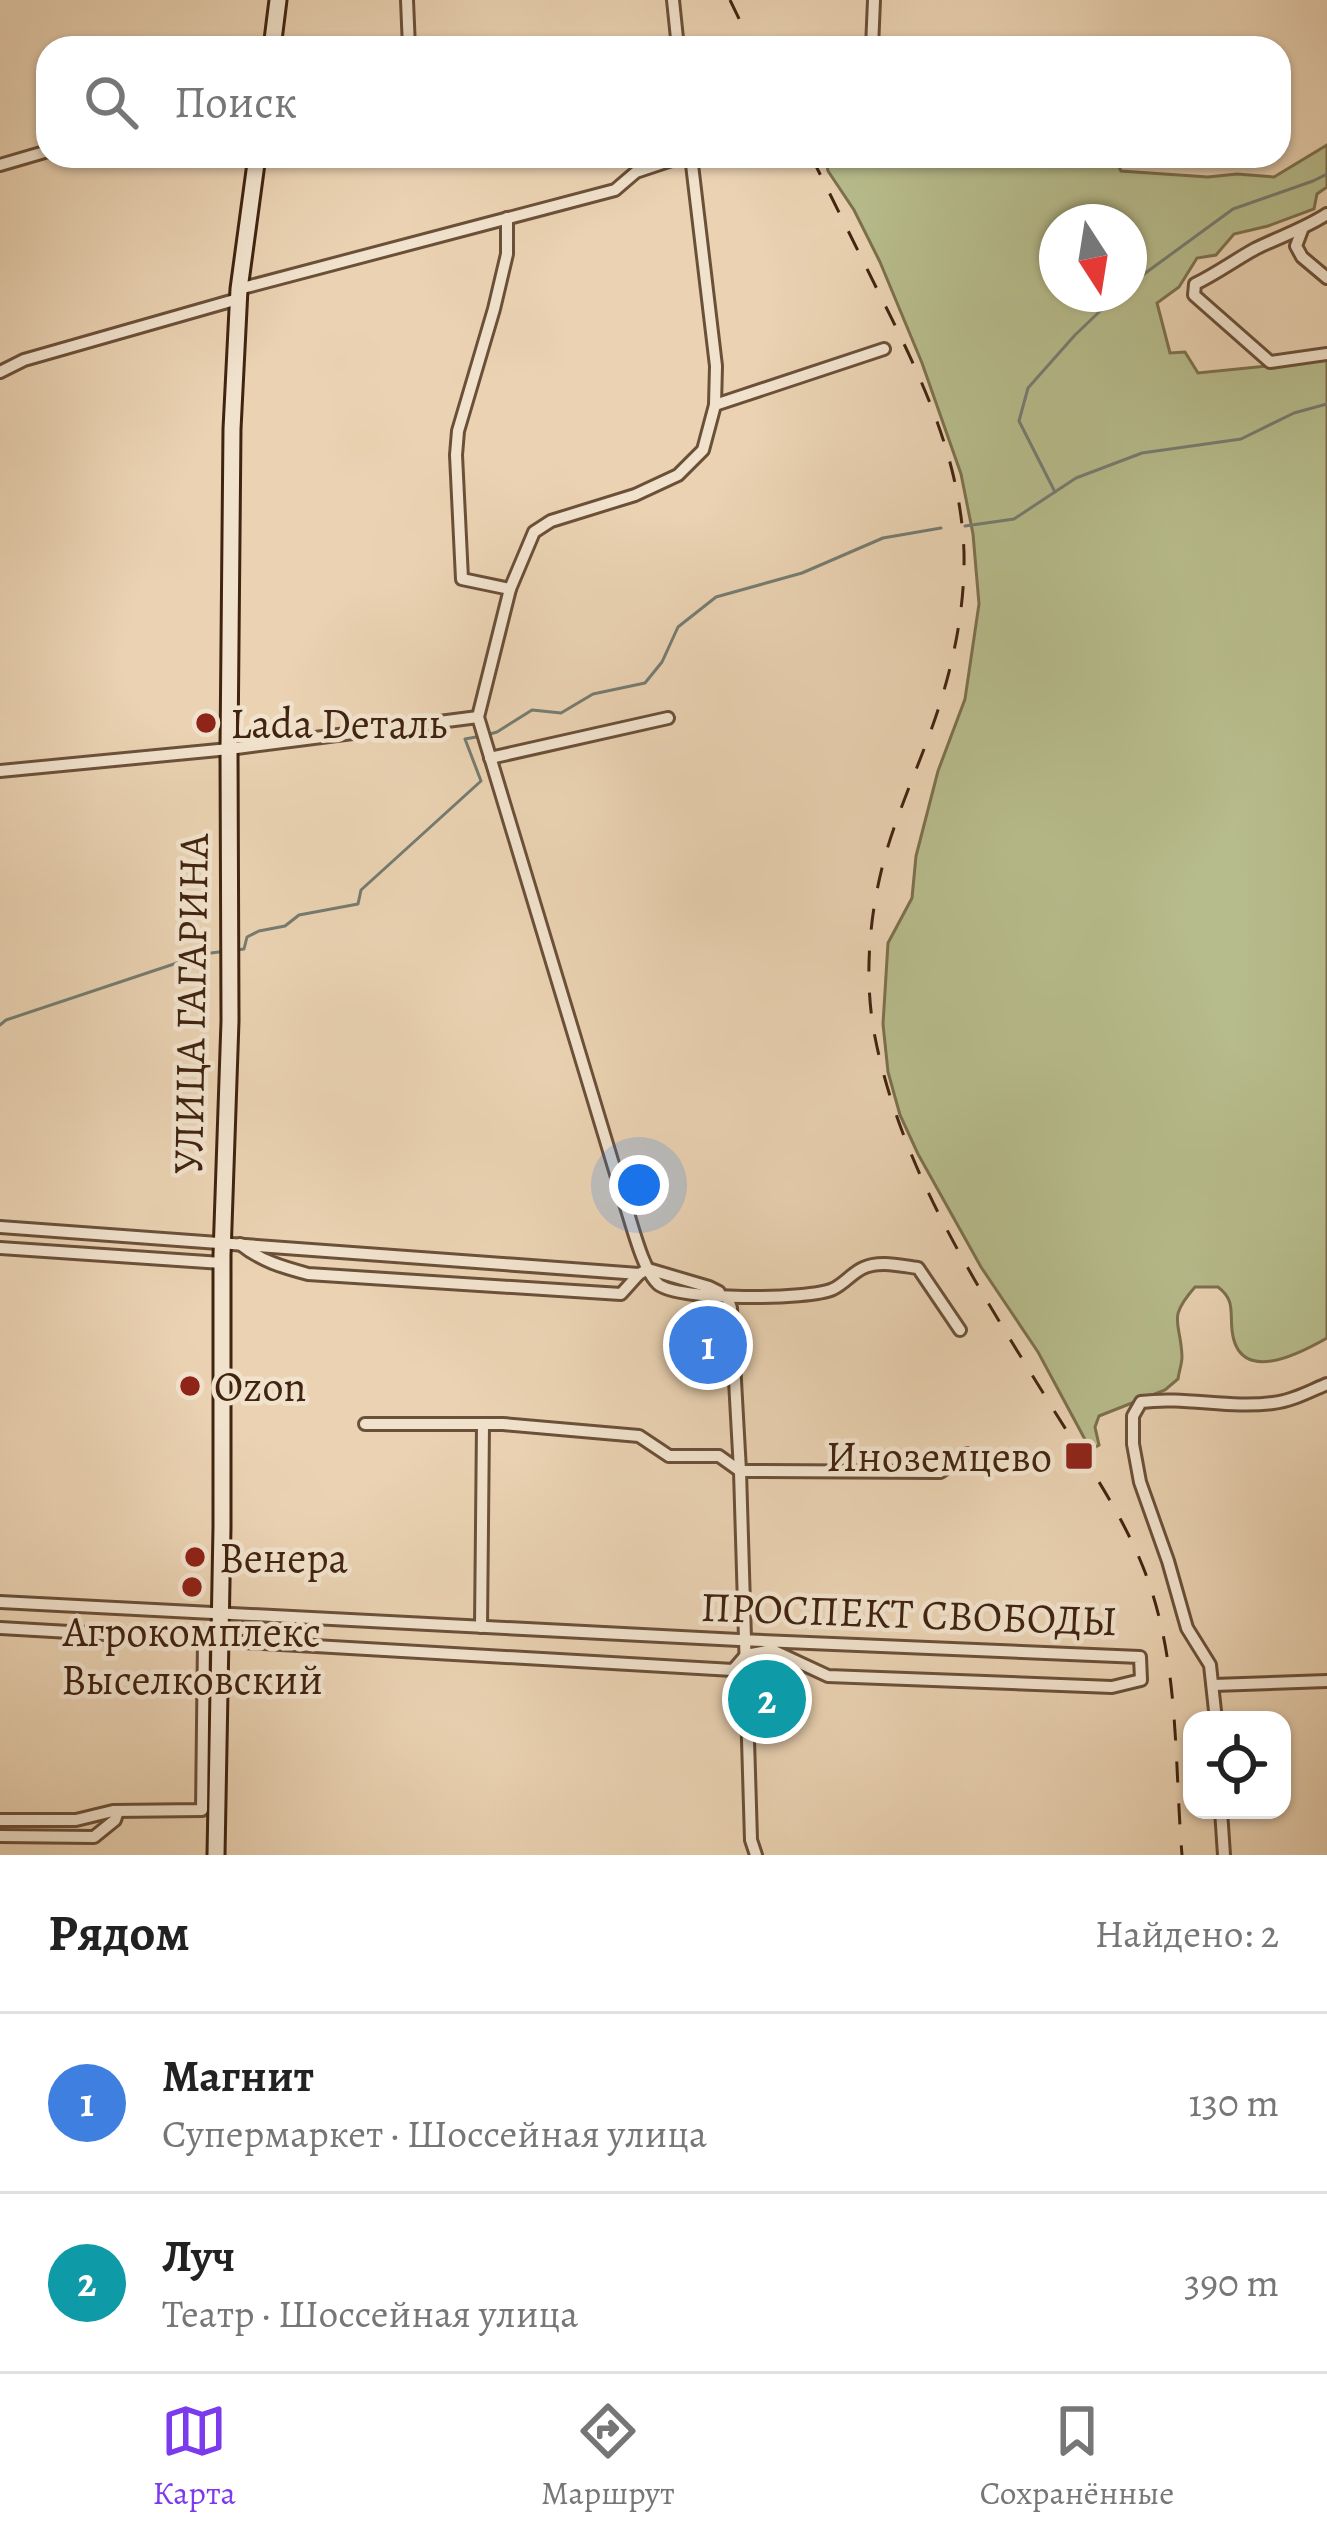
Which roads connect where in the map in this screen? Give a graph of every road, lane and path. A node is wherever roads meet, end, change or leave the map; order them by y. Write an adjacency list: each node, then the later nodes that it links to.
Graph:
1 (278, 0): 5 (main road)
2 (407, 0): 6 (street)
3 (673, 0): 7 (street)
4 (874, 0): 8 (street)
5 (274, 36)
6 (408, 36)
7 (678, 36)
8 (872, 36)
9 (36, 154): 10 (street)
10 (0, 165)
11 (255, 168): 18 (main road, УЛИЦА ГАГАРИНА)
12 (649, 168): 15 (street)
13 (690, 168): 22 (street)
14 (1327, 214): 16 (street)
15 (507, 218): 18 (street); 23 (street)
16 (1302, 230): 17 (street); 20 (street)
17 (1327, 278)
18 (238, 294): 21 (street); 26 (main road, УЛИЦА ГАГАРИНА)
19 (884, 349): 22 (street)
20 (1327, 354)
21 (0, 372)
22 (715, 405): 23 (street)
23 (510, 589): 24 (street)
24 (478, 717): 26 (street); 27 (street)
25 (668, 718): 27 (street)
26 (229, 749): 28 (street); 31 (main road, УЛИЦА ГАГАРИНА)
27 (490, 758): 32 (street)
28 (0, 771)
29 (0, 1227): 31 (street)
30 (0, 1247): 31 (street)
31 (228, 1251): 32 (street); 32 (street); 41 (main road, УЛИЦА ГАГАРИНА)
32 (644, 1271): 33 (street)
33 (727, 1297): 34 (street); 39 (street)
34 (960, 1330)
35 (1327, 1384): 48 (street)
36 (365, 1424): 37 (street)
37 (483, 1424): 39 (street); 42 (street)
38 (967, 1454): 39 (street)
39 (740, 1471): 44 (street)
40 (0, 1602): 41 (street, ПРОСПЕКТ СВОБОДЫ)
41 (220, 1613): 42 (street, ПРОСПЕКТ СВОБОДЫ); 45 (main road, УЛИЦА ГАГАРИНА)
42 (481, 1627): 44 (street, ПРОСПЕКТ СВОБОДЫ)
43 (0, 1628): 45 (street, ПРОСПЕКТ СВОБОДЫ)
44 (745, 1639): 46 (street); 46 (street, ПРОСПЕКТ СВОБОДЫ)
45 (212, 1640): 46 (street, ПРОСПЕКТ СВОБОДЫ); 50 (street); 54 (main road, УЛИЦА ГАГАРИНА)
46 (746, 1655): 55 (street)
47 (1327, 1681): 48 (street)
48 (1214, 1685): 49 (street)
49 (1215, 1711)
50 (118, 1811): 52 (street); 53 (street)
51 (1222, 1819): 56 (street)
52 (0, 1820)
53 (0, 1836)
54 (216, 1855)
55 (756, 1855)
56 (1224, 1855)

